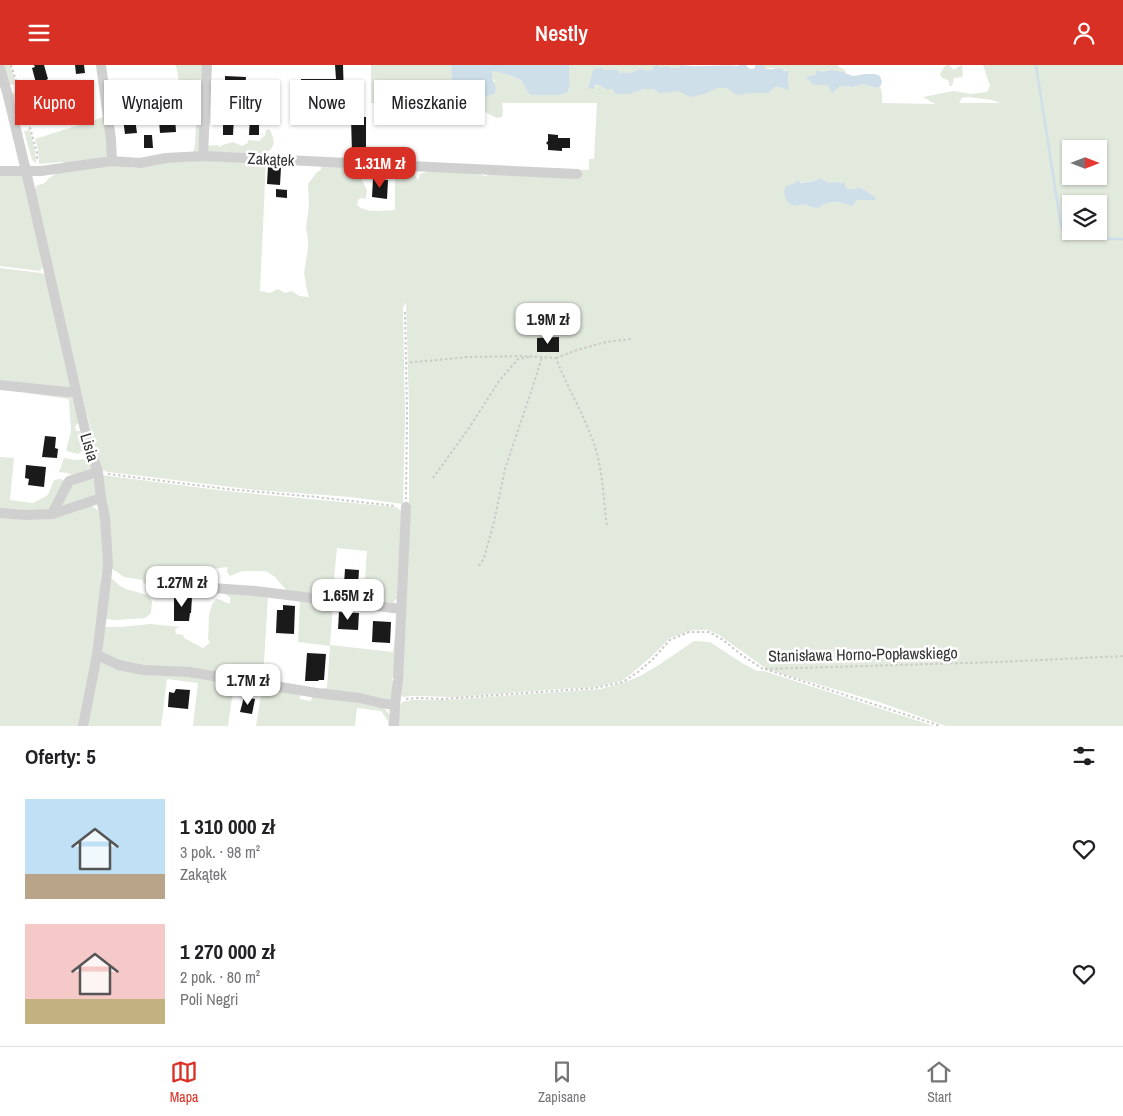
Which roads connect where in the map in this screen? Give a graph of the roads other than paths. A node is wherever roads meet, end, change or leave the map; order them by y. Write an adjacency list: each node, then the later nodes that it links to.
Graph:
1 (101, 65): 5 (street)
2 (207, 65): 4 (street)
3 (0, 68): 7 (street, Lisia)
4 (203, 156): 5 (street, Zakątek); 8 (street, Zakątek)
5 (112, 161): 7 (street, Zakątek)
6 (0, 171): 7 (street, Zakątek)
7 (32, 171): 10 (street, Lisia)
8 (577, 174)
9 (0, 385): 10 (street)
10 (76, 393): 11 (street, Lisia)
11 (98, 473): 12 (street, Lisia); 15 (street)
12 (100, 498): 15 (street); 18 (street, Lisia)
13 (406, 507): 17 (street)
14 (0, 513): 15 (street)
15 (52, 514)
16 (212, 588): 17 (street)
17 (401, 609): 19 (street)
18 (97, 655): 19 (street); 20 (street, Lisia)
19 (395, 705): 21 (street)
20 (83, 726)
21 (394, 726)

